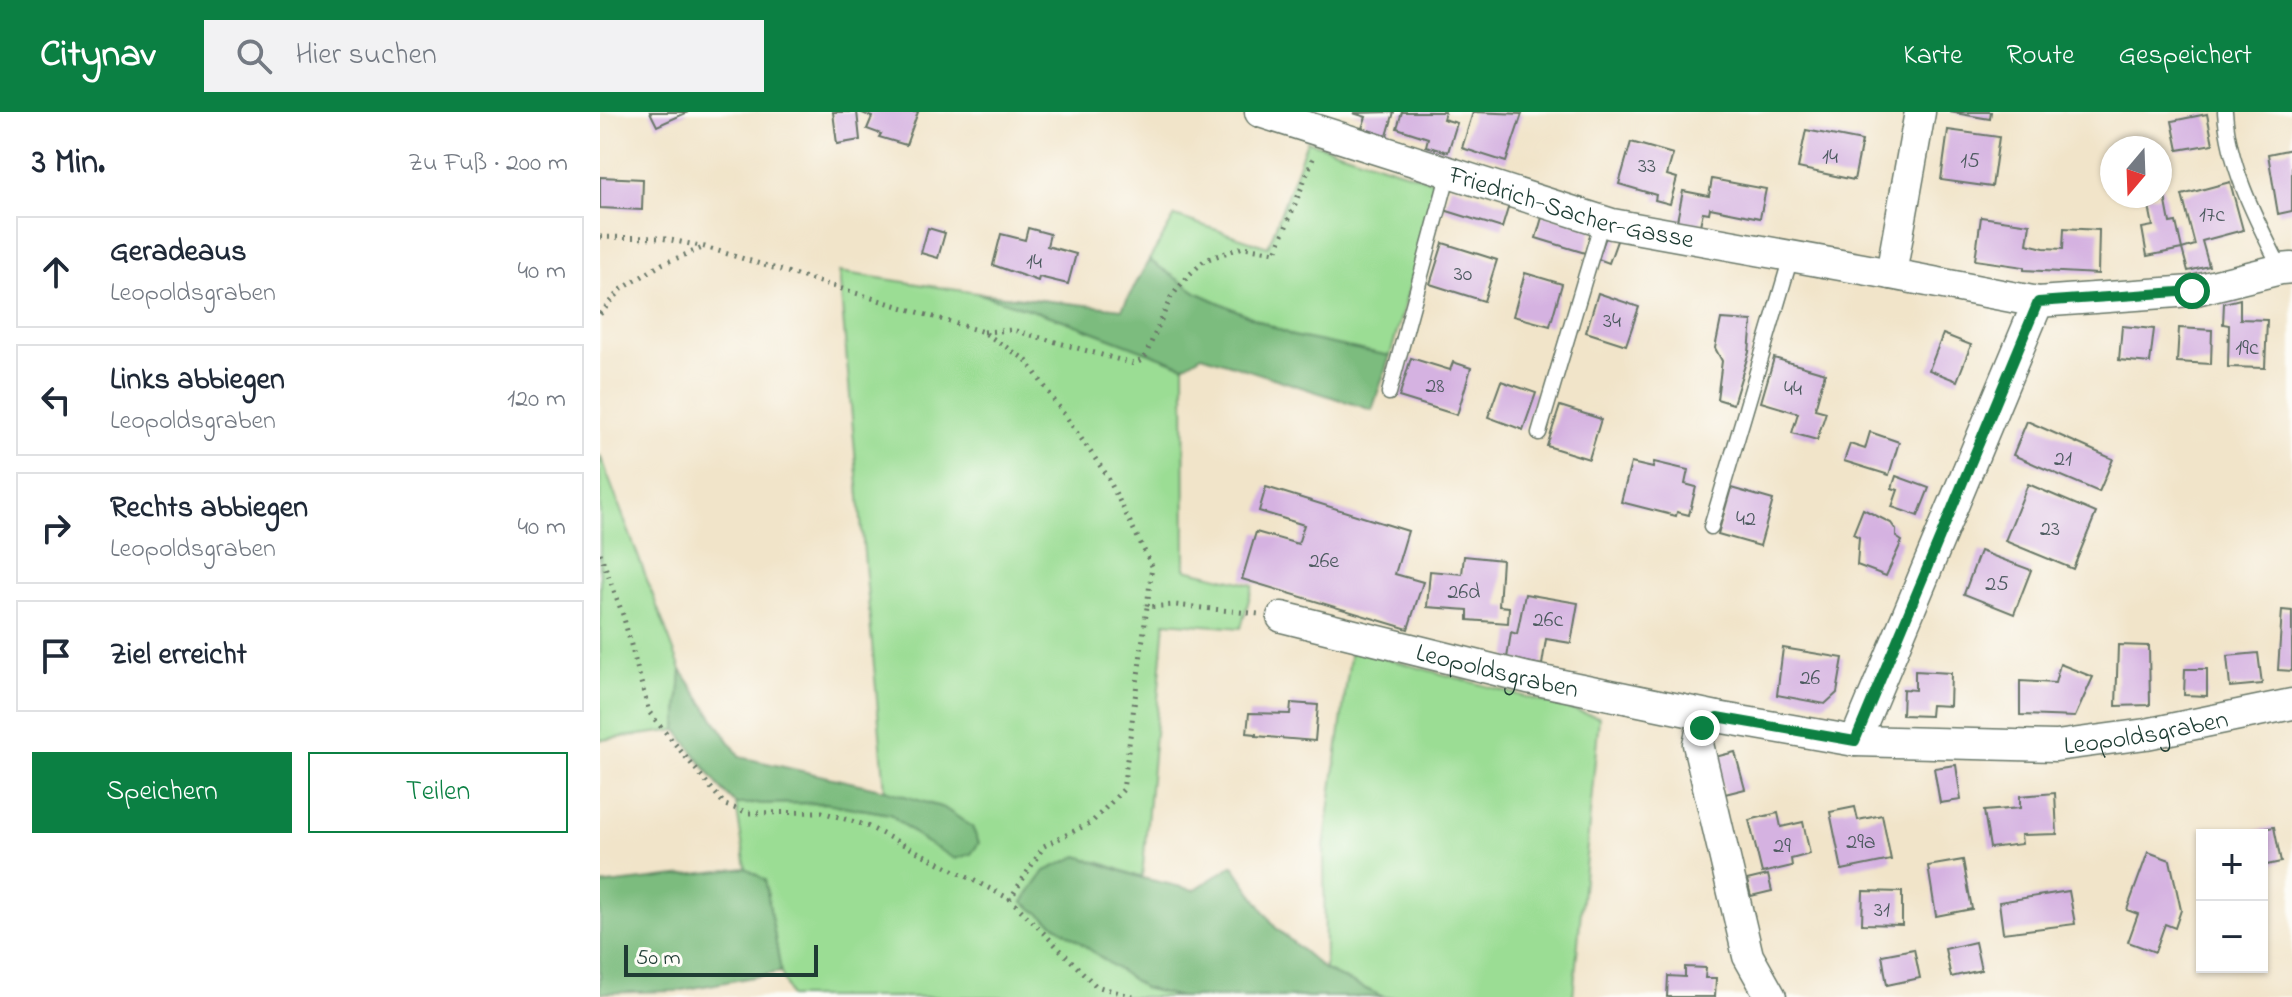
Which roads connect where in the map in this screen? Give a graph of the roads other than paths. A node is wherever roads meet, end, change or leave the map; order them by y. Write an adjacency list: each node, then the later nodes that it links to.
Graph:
1 (1260, 112): 4 (street, Friedrich-Sacher-Gasse)
2 (1920, 112): 8 (street)
3 (2225, 112): 7 (lane)
4 (1449, 172): 5 (street, Friedrich-Sacher-Gasse); 10 (lane)
5 (1602, 221): 6 (street, Friedrich-Sacher-Gasse); 11 (lane)
6 (1791, 257): 8 (street, Friedrich-Sacher-Gasse); 12 (lane)
7 (2286, 268): 9 (street)
8 (1891, 274): 9 (street)
9 (2038, 302): 16 (street)
10 (1389, 393)
11 (1539, 433)
12 (1711, 527)
13 (1282, 617): 15 (street, Leopoldsgraben)
14 (2292, 704): 16 (street, Leopoldsgraben)
15 (1717, 717): 16 (street, Leopoldsgraben); 17 (street)
16 (1855, 741)
17 (1771, 997)

